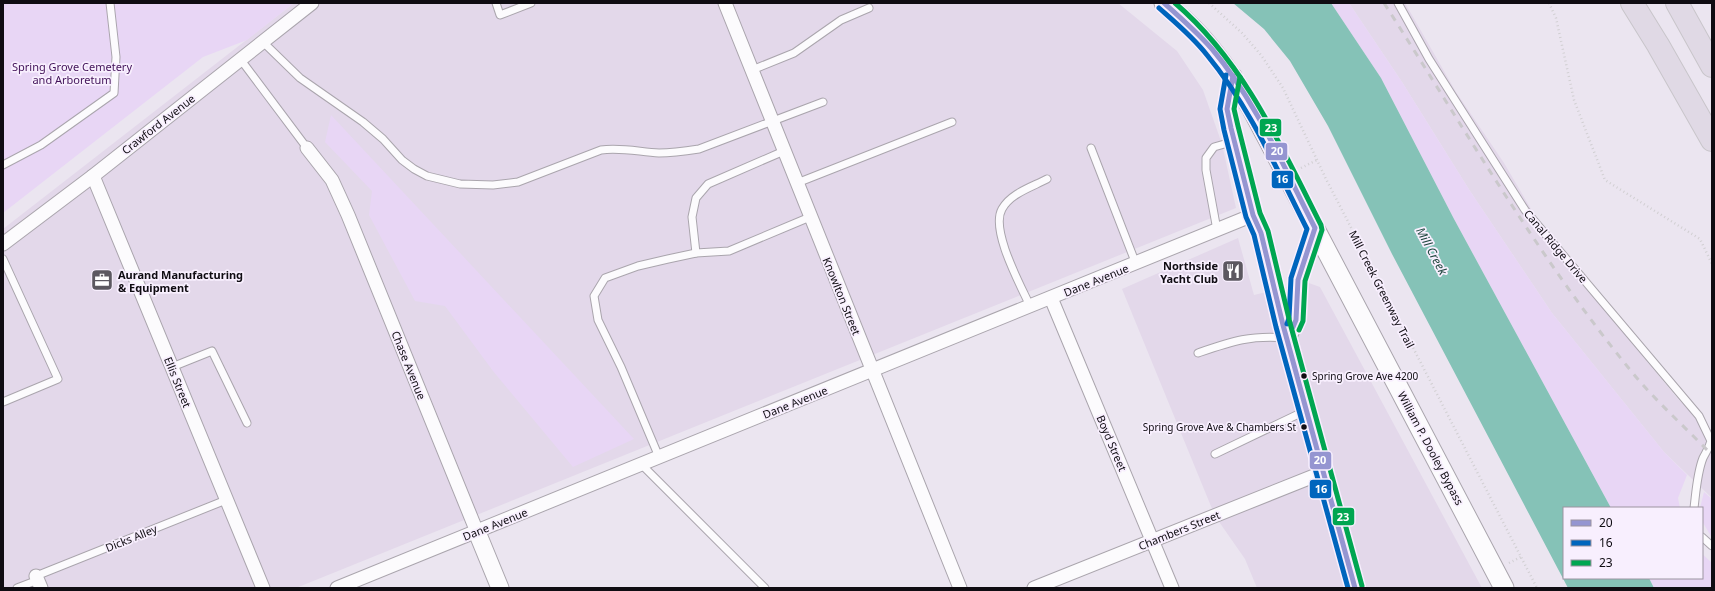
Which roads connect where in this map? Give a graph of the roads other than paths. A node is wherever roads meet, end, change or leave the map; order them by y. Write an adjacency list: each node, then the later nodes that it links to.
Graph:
1 (110, 3): 24 (lane)
2 (312, 3): 11 (street, Crawford Avenue)
3 (496, 3): 4 (lane)
4 (531, 3)
5 (725, 3): 14 (street, Knowlton Street)
6 (1164, 3): 15 (main road, William P. Dooley Bypass)
7 (1398, 3): 50 (lane, Canal Ridge Drive)
8 (1632, 3): 19 (highway)
9 (1677, 3): 13 (highway)
10 (869, 8): 14 (lane)
11 (263, 42): 12 (street, Crawford Avenue); 17 (lane)
12 (241, 60): 21 (lane); 25 (street, Crawford Avenue)
13 (1712, 66)
14 (752, 70): 17 (street, Knowlton Street)
15 (1233, 76): 20 (street); 30 (main road, William P. Dooley Bypass)
16 (823, 102): 17 (lane)
17 (772, 121): 23 (street, Knowlton Street)
18 (952, 122): 27 (lane)
19 (1712, 140)
20 (1235, 141): 28 (street); 31 (lane)
21 (307, 148): 51 (street, Chase Avenue)
22 (1091, 148): 35 (lane)
23 (784, 151): 27 (street, Knowlton Street); 33 (lane)
24 (3, 165)
25 (93, 176): 32 (street, Crawford Avenue); 40 (street, Ellis Street)
26 (1047, 179): 37 (lane)
27 (797, 183): 29 (street, Knowlton Street)
28 (1253, 216): 31 (street, Dane Avenue); 38 (street)
29 (810, 217): 33 (lane); 41 (street, Knowlton Street)
30 (1315, 228): 38 (street); 65 (main road, William P. Dooley Bypass)
31 (1217, 230): 35 (street, Dane Avenue)
32 (3, 244)
33 (696, 253): 46 (lane)
34 (3, 259): 42 (lane)
35 (1136, 264): 36 (street, Dane Avenue)
36 (1051, 298): 37 (street, Dane Avenue); 53 (street, Boyd Street)
37 (1030, 306): 41 (street, Dane Avenue)
38 (1288, 338): 39 (lane); 43 (street)
39 (1198, 353)
40 (172, 367): 44 (lane); 49 (street, Ellis Street)
41 (872, 370): 46 (street, Dane Avenue); 61 (street, Knowlton Street)
42 (3, 402)
43 (1307, 410): 45 (lane); 48 (street)
44 (247, 423)
45 (1215, 454)
46 (659, 457): 47 (street, Dane Avenue)
47 (642, 464): 51 (street, Dane Avenue); 60 (lane)
48 (1324, 472): 53 (street, Chambers Street); 64 (street)
49 (226, 500): 55 (lane, Dicks Alley); 57 (street, Ellis Street)
50 (1694, 507)
51 (477, 532): 58 (street, Dane Avenue); 59 (street, Chase Avenue)
52 (1703, 538): 54 (lane)
53 (1153, 540): 62 (street, Chambers Street); 63 (street, Boyd Street)
54 (1712, 546)
55 (38, 581): 56 (lane, Dicks Alley)
56 (17, 588)
57 (263, 588)
58 (337, 588)
59 (500, 588)
60 (765, 588)
61 (960, 588)
62 (1034, 588)
63 (1172, 588)
64 (1355, 588)
65 (1504, 588)

